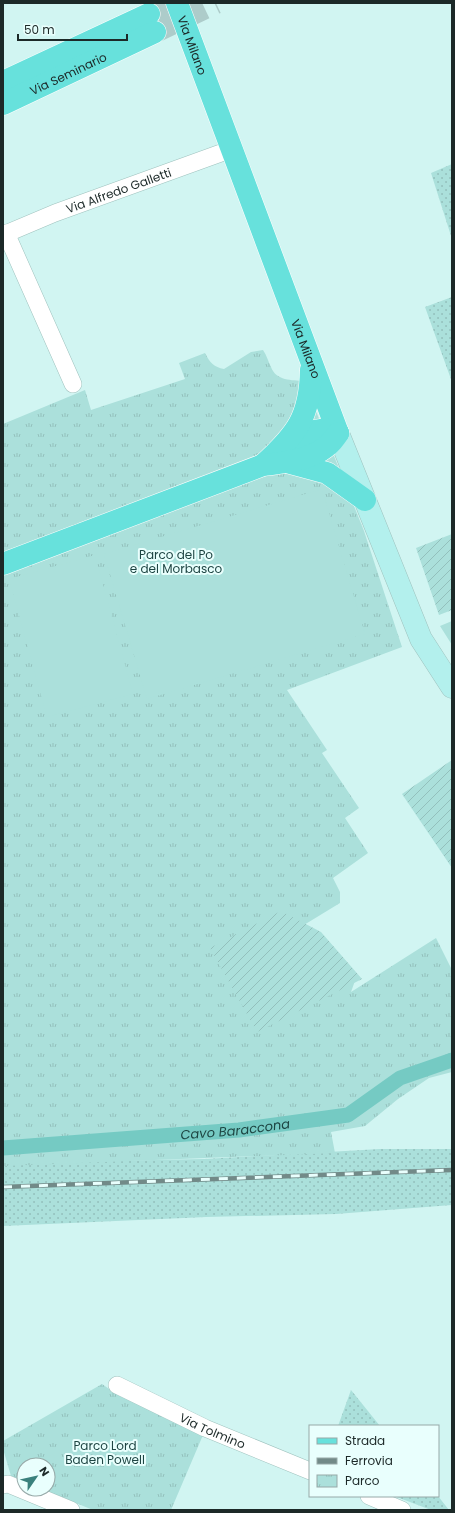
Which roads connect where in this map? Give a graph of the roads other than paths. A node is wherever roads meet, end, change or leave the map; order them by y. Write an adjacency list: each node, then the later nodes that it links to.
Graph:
1 (176, 3): 4 (main road, Via Milano)
2 (3, 82): 3 (main road, Via Seminario)
3 (3, 104)
4 (232, 149): 5 (street, Via Alfredo Galletti); 6 (main road, Via Milano)
5 (5, 234): 7 (street, Via Alfredo Galletti)
6 (312, 361): 8 (main road, Via Milano); 9 (main road)
7 (73, 384)
8 (338, 433): 9 (main road); 10 (main road, Via Milano)
9 (287, 454): 10 (main road); 11 (main road)
10 (365, 500): 12 (main road, Via Milano)
11 (3, 564)
12 (452, 687)
13 (117, 1386): 14 (street, Via Tolmino)
14 (309, 1472)
15 (3, 1485): 17 (street)
16 (371, 1497): 18 (street)
17 (71, 1510)
18 (402, 1510)

